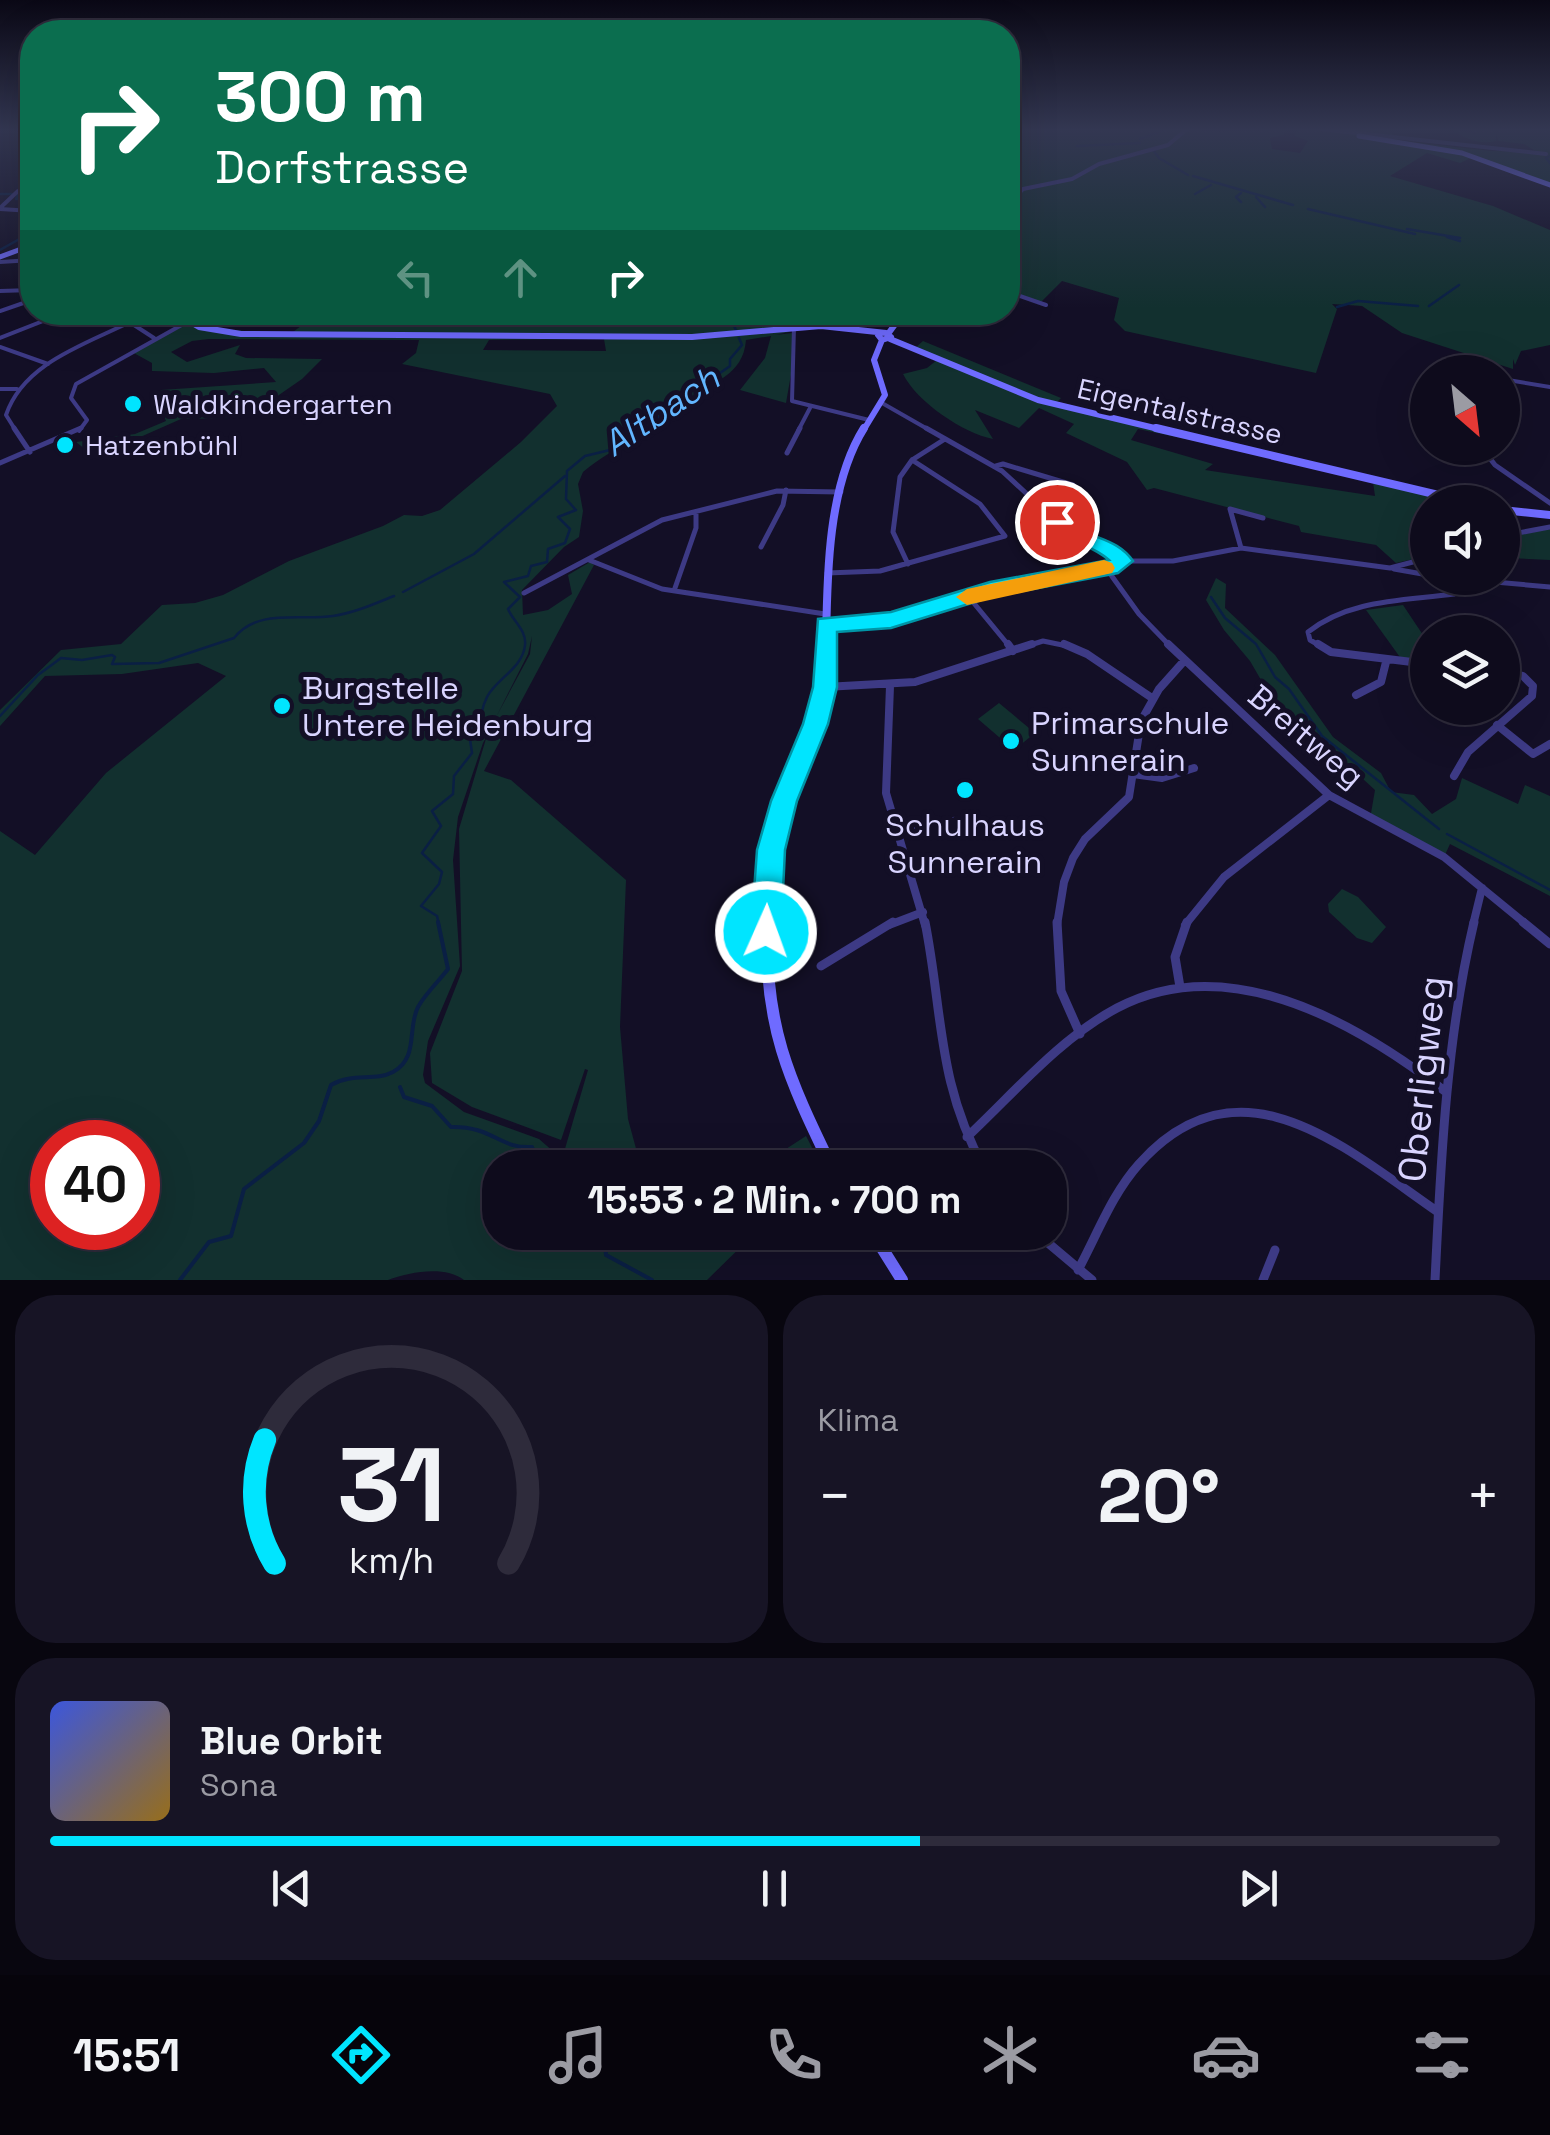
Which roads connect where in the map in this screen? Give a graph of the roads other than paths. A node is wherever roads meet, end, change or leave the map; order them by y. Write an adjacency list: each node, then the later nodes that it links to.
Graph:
1 (18, 192): 2 (street)
2 (0, 208)
3 (1020, 296): 4 (street)
4 (1046, 305)
5 (33, 325): 13 (street)
6 (124, 325): 16 (street)
7 (131, 325): 14 (street)
8 (181, 325): 14 (street)
9 (195, 325): 11 (street, Eigentalstrasse)
10 (894, 325): 12 (street)
11 (794, 327): 12 (street, Eigentalstrasse); 22 (street)
12 (884, 337): 21 (street); 34 (street, Eigentalstrasse)
13 (0, 338)
14 (155, 339): 27 (street)
15 (0, 347): 16 (street)
16 (49, 364): 20 (street)
17 (1520, 382): 18 (street)
18 (1550, 387)
19 (0, 389): 20 (street)
20 (17, 389): 24 (street)
21 (882, 403): 23 (street); 26 (street)
22 (810, 408): 23 (street); 28 (street)
23 (869, 420): 36 (street)
24 (8, 423): 25 (street); 27 (street)
25 (0, 426)
26 (945, 439): 29 (street); 32 (street)
27 (30, 452): 30 (street)
28 (787, 454)
29 (912, 460): 49 (street); 49 (street)
30 (0, 463)
31 (1497, 465): 37 (street)
32 (995, 466): 33 (street); 47 (street)
33 (1073, 485)
34 (1410, 488)
35 (786, 490): 36 (street); 38 (street); 44 (street)
36 (842, 492): 53 (street)
37 (1550, 502)
38 (696, 512): 46 (street); 56 (street)
39 (1520, 512): 40 (street)
40 (1550, 515)
41 (1264, 518): 45 (street)
42 (1550, 528): 43 (street)
43 (1520, 533)
44 (762, 547)
45 (1240, 548): 47 (street); 51 (street)
46 (589, 560): 57 (street); 60 (street)
47 (1123, 561): 50 (street)
48 (1410, 563): 51 (street)
49 (908, 564): 53 (street)
50 (1106, 568): 59 (street); 62 (street, Breitweg)
51 (1390, 568): 52 (street)
52 (1410, 572)
53 (827, 573): 60 (street)
54 (1520, 584): 55 (street)
55 (1550, 587)
56 (676, 588)
57 (524, 594)
58 (1448, 595): 63 (street)
59 (968, 596): 60 (street); 61 (street)
60 (825, 619): 67 (street)
61 (1012, 651): 66 (street); 69 (street)
62 (1184, 661): 69 (street); 76 (street, Breitweg)
63 (1386, 662): 64 (street); 68 (street)
64 (1410, 663)
65 (1520, 675): 70 (street)
66 (890, 686): 67 (street); 78 (street)
67 (825, 687): 87 (street)
68 (1356, 695)
69 (1152, 698): 74 (street)
70 (1520, 706)
71 (1496, 725): 72 (street); 75 (street)
72 (1550, 744)
73 (1194, 768): 74 (street)
74 (1134, 774): 84 (street)
75 (1454, 776)
76 (1329, 795): 79 (street, Breitweg); 83 (street)
77 (972, 817): 78 (street)
78 (895, 834): 80 (street)
79 (1483, 887): 81 (street, Breitweg); 85 (street, Oberligweg)
80 (923, 912): 82 (street); 86 (street)
81 (1550, 944)
82 (821, 966)
83 (1180, 986): 84 (street); 85 (street)
84 (1080, 1034): 86 (street)
85 (1446, 1092): 89 (street, Oberligweg)
86 (967, 1137): 88 (street)
87 (823, 1150)
88 (974, 1150)
89 (1438, 1212): 93 (street); 97 (street, Oberligweg)
90 (883, 1250): 94 (street)
91 (1055, 1250): 93 (street)
92 (1275, 1250): 96 (street)
93 (1078, 1270): 95 (street)
94 (902, 1280)
95 (1092, 1280)
96 (1263, 1280)
97 (1434, 1280)

